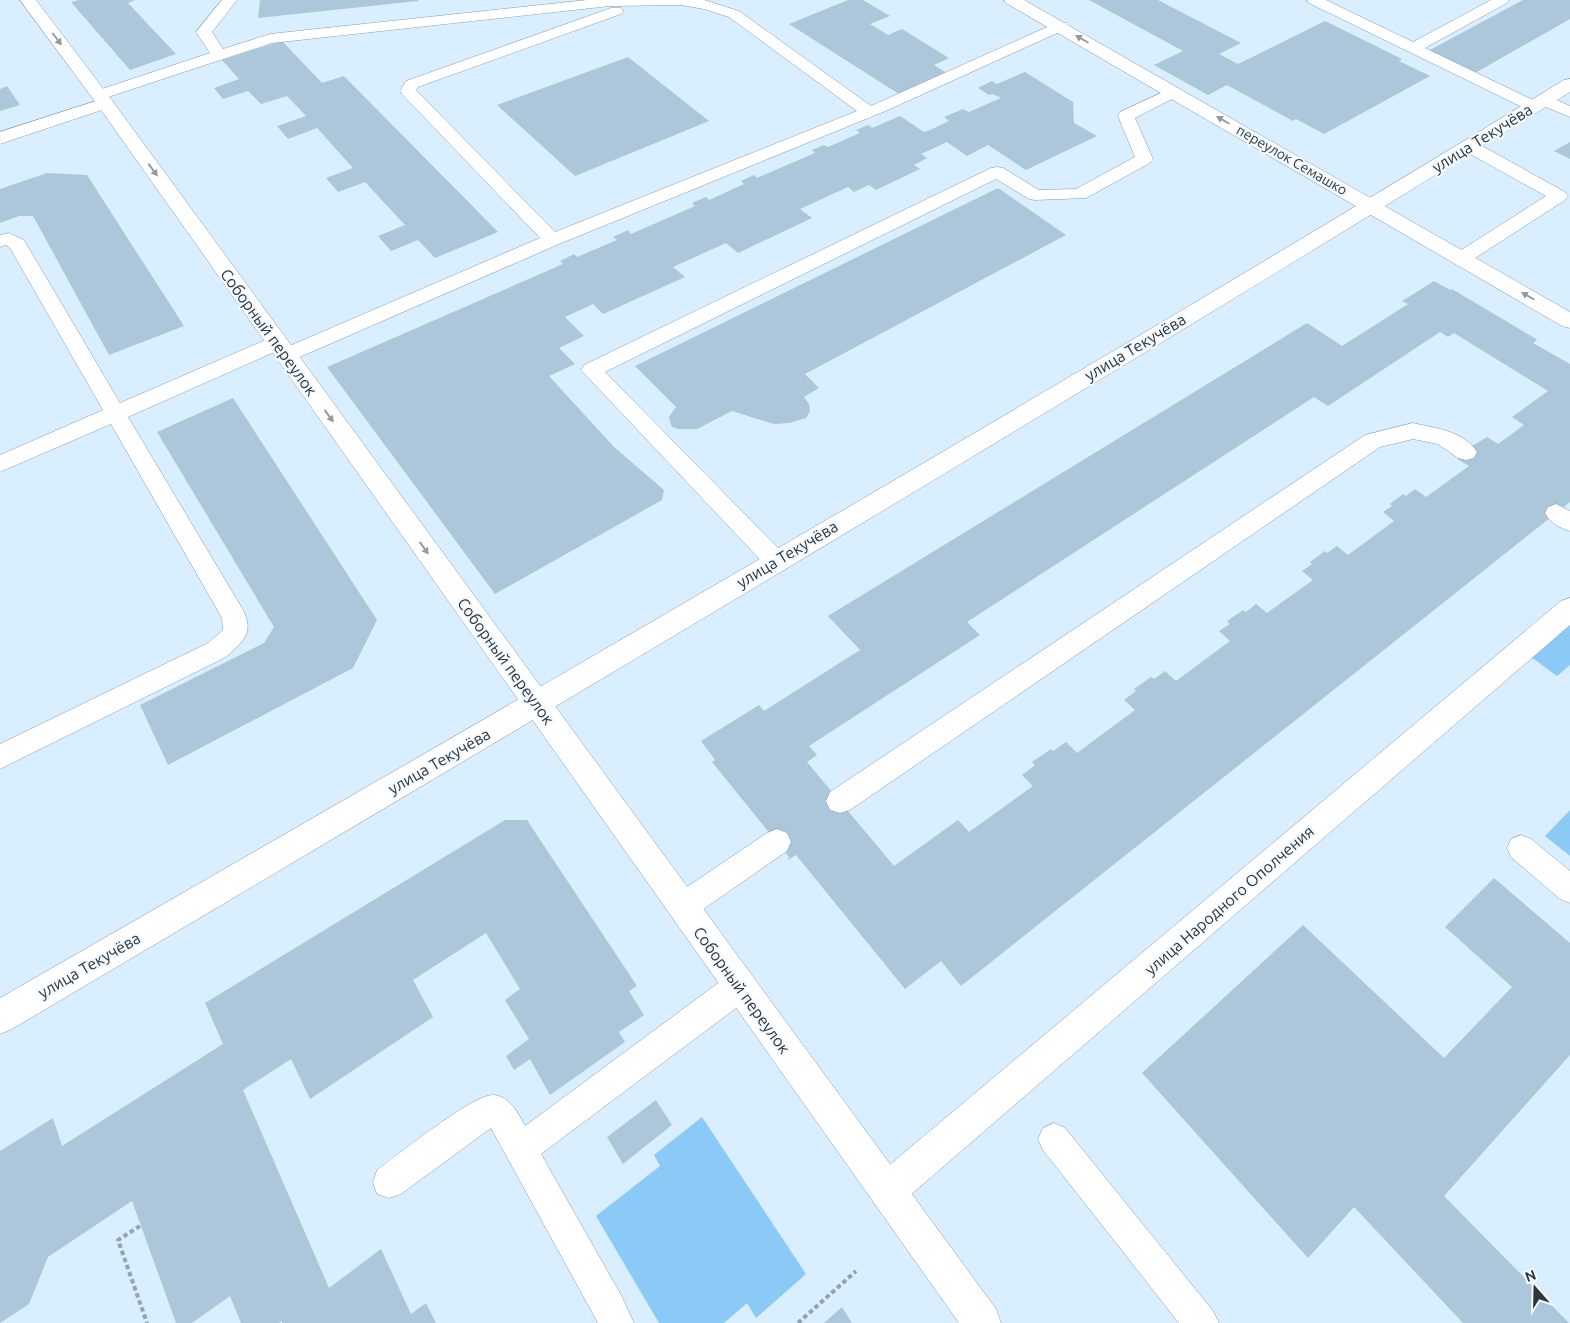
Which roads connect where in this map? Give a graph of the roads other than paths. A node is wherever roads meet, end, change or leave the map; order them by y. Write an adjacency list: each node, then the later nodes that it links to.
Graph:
1 (28, 0): 12 (street, Соборный переулок, one-way to 12)
2 (230, 0): 9 (lane)
3 (1012, 0): 7 (street, переулок Семашко)
4 (1314, 0): 8 (lane)
5 (1502, 0): 8 (lane)
6 (642, 1): 9 (lane); 14 (lane); 19 (lane)
7 (1061, 26): 11 (street, переулок Семашко, one-way to 7); 14 (lane)
8 (1413, 48): 13 (lane)
9 (219, 55): 12 (lane)
10 (1570, 84): 13 (street, улица Текучёва)
11 (1174, 92): 18 (street, переулок Семашко, one-way to 11); 27 (lane)
12 (102, 99): 16 (street); 23 (street, Соборный переулок, one-way to 23)
13 (1539, 103): 15 (lane); 17 (street, улица Текучёва)
14 (869, 112): 19 (lane)
15 (1570, 112)
16 (0, 138)
17 (1470, 146): 18 (street, улица Текучёва); 21 (lane)
18 (1371, 206): 21 (street, переулок Семашко); 27 (street, улица Текучёва)
19 (552, 240): 23 (lane)
20 (0, 241): 24 (lane)
21 (1462, 258): 22 (street, переулок Семашко, one-way to 21)
22 (1570, 321)
23 (281, 349): 24 (lane); 29 (street, Соборный переулок, one-way to 29)
24 (116, 413): 26 (lane); 30 (lane)
25 (1466, 452): 31 (lane)
26 (0, 464)
27 (776, 561): 29 (street, улица Текучёва)
28 (1570, 609): 41 (street, улица Народного Ополчения)
29 (537, 704): 35 (street, Соборный переулок); 37 (street, улица Текучёва)
30 (0, 757)
31 (840, 801)
32 (777, 842): 35 (lane)
33 (1521, 848): 34 (lane)
34 (1570, 889)
35 (682, 906): 36 (street, Соборный переулок)
36 (740, 986): 39 (lane); 41 (street, Соборный переулок)
37 (0, 1017)
38 (1054, 1139): 44 (lane)
39 (520, 1149): 40 (lane); 42 (lane)
40 (388, 1182)
41 (887, 1191): 43 (street, Соборный переулок)
42 (616, 1323)
43 (982, 1323)
44 (1201, 1323)

